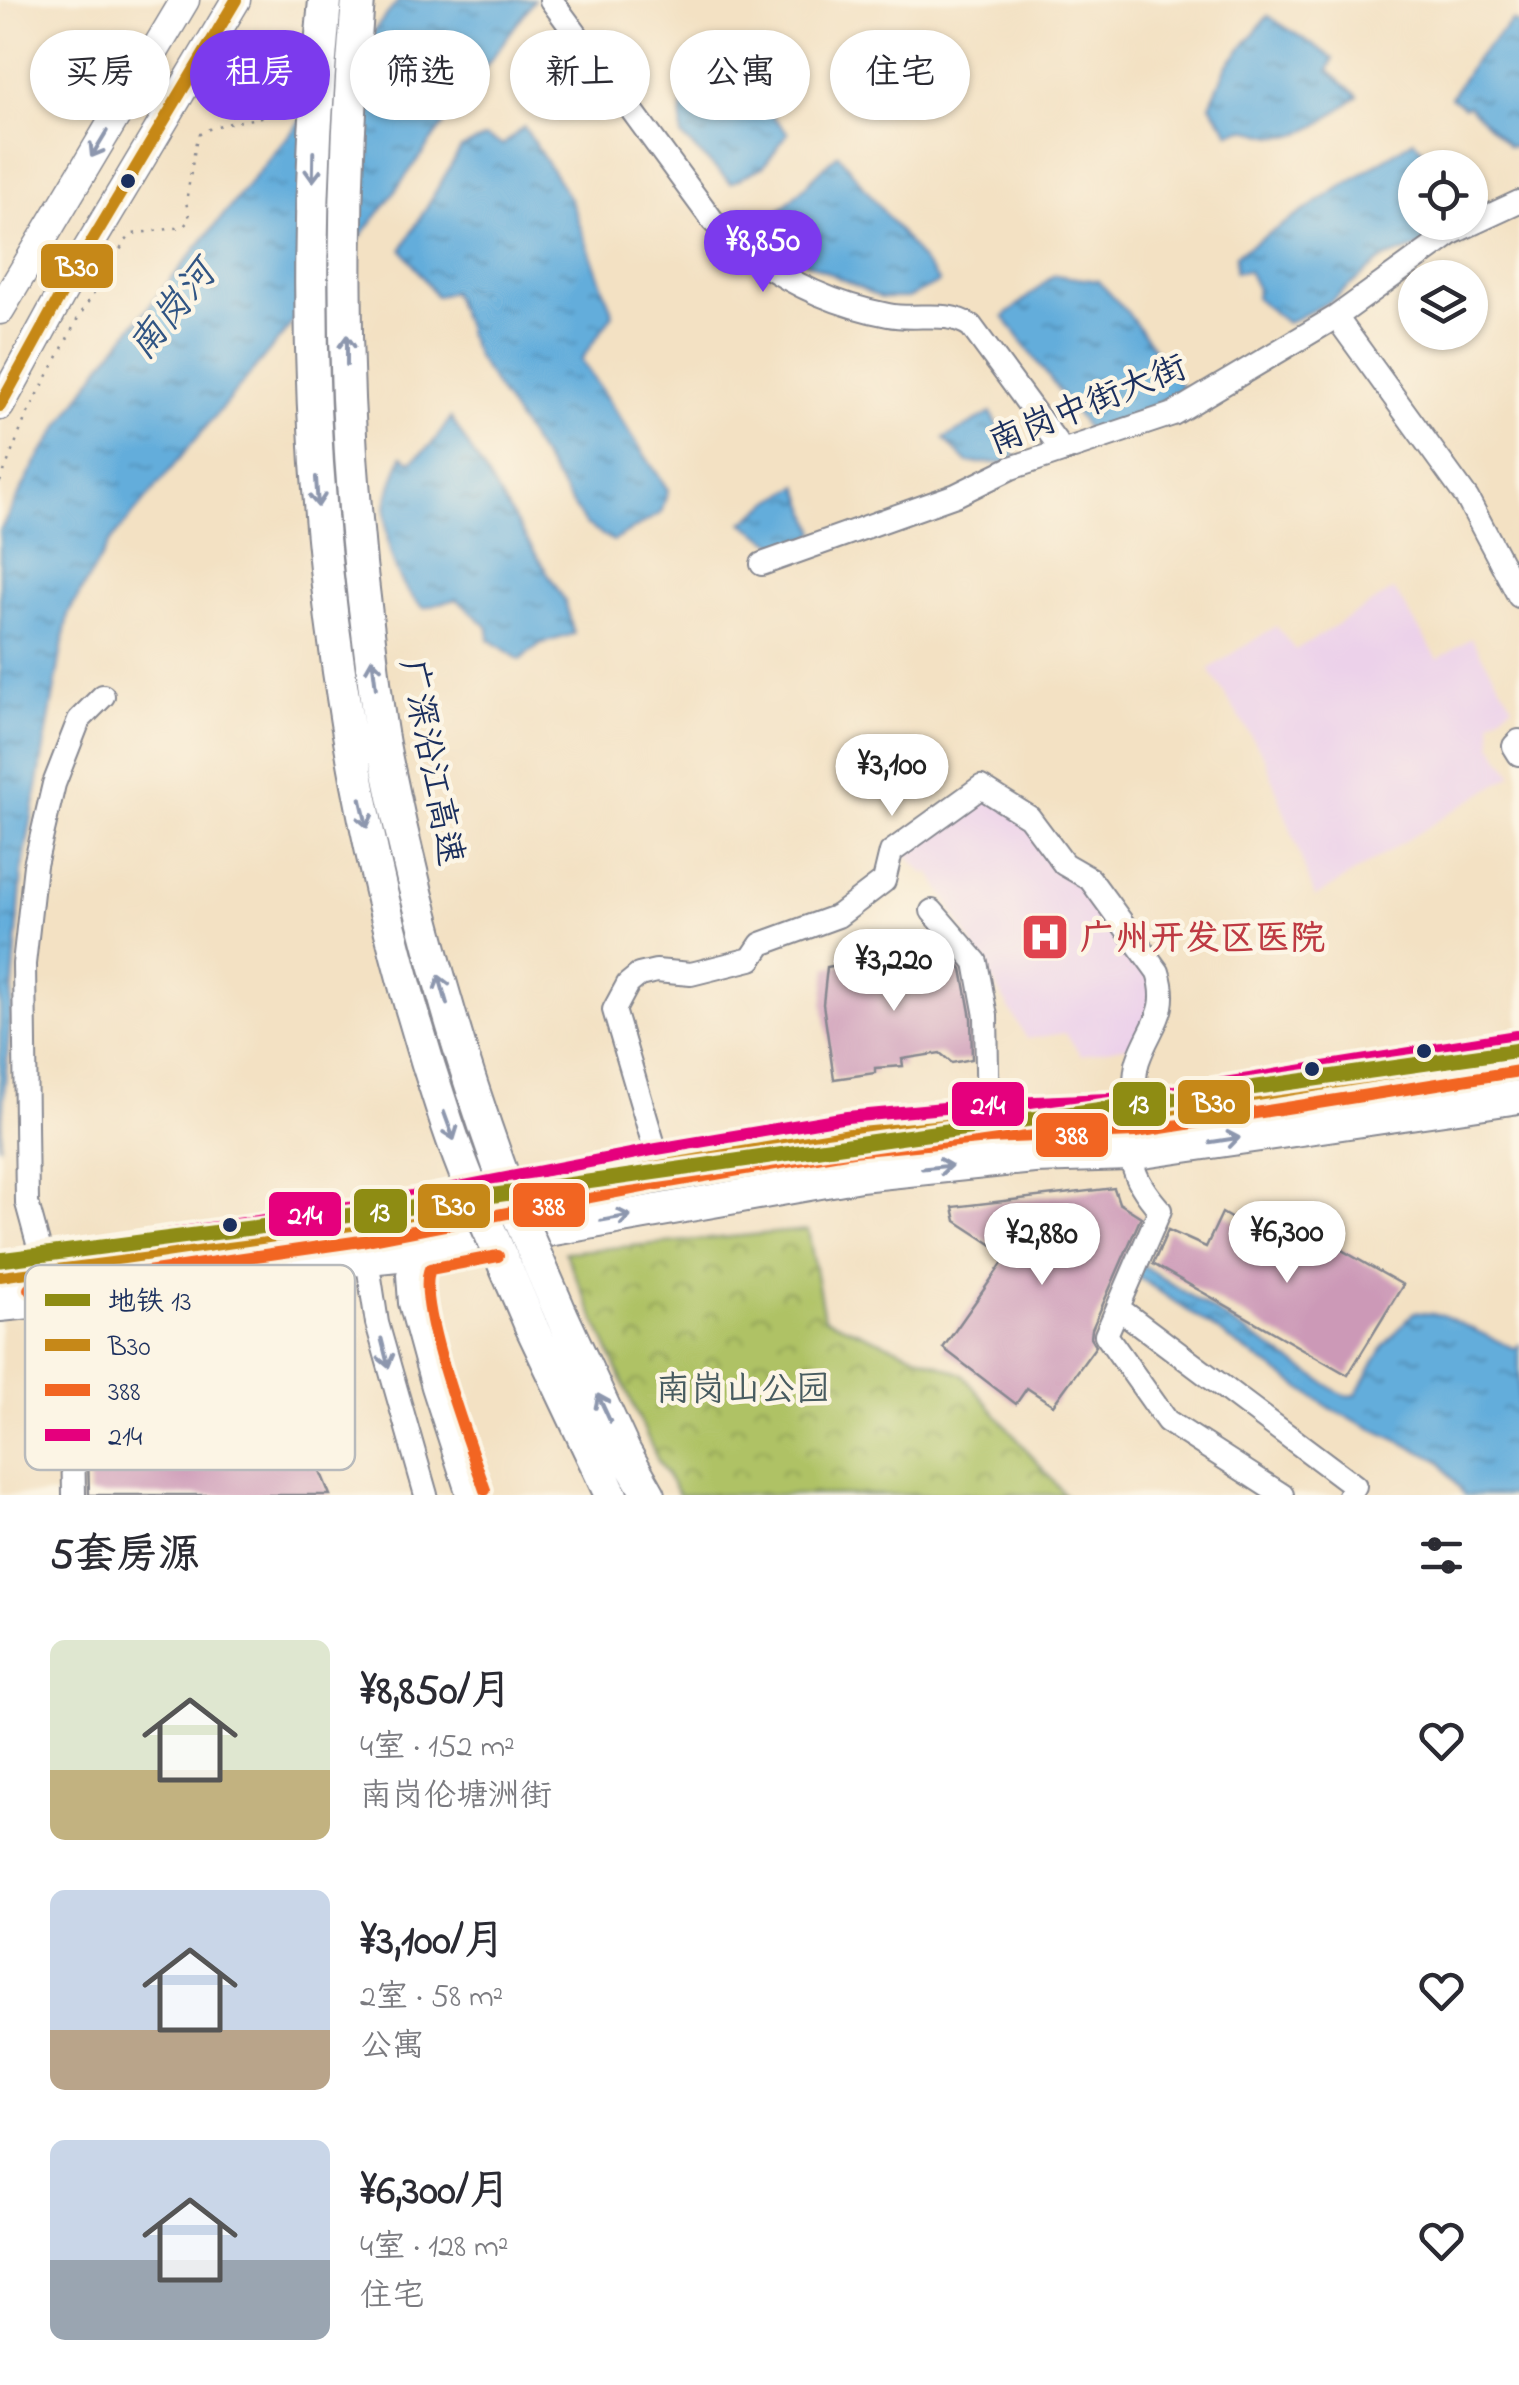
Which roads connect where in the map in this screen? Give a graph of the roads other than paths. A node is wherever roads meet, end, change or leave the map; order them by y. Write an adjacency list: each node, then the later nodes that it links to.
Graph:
1 (185, 0): 7 (main road, one-way to 7)
2 (236, 0): 9 (main road)
3 (325, 0): 30 (highway, 广深沿江高速, one-way to 30, bridge)
4 (358, 0): 30 (highway, 广深沿江高速, one-way to 4, bridge)
5 (556, 7): 11 (street)
6 (1519, 202): 8 (street, 南岗中街大街)
7 (0, 310): 9 (main road)
8 (1336, 317): 11 (street, 南岗中街大街); 13 (street)
9 (41, 327): 10 (main road)
10 (0, 406)
11 (1063, 451): 12 (street, 南岗中街大街)
12 (762, 564)
13 (1519, 596)
14 (104, 696): 28 (street)
15 (1519, 741): 16 (street)
16 (1519, 754)
17 (932, 910): 21 (street)
18 (1519, 1053): 20 (highway)
19 (1519, 1097): 22 (highway, one-way to 19)
20 (1133, 1115): 21 (highway); 22 (street); 23 (street)
21 (988, 1121): 23 (highway)
22 (1129, 1154): 24 (highway, one-way to 22); 29 (street)
23 (660, 1166): 26 (highway)
24 (416, 1253): 25 (highway); 34 (street)
25 (367, 1258): 27 (highway); 33 (street, one-way to 33)
26 (129, 1265)
27 (303, 1265)
28 (18, 1285)
29 (1118, 1308): 37 (street); 38 (street)
30 (545, 1319): 35 (highway, 广深沿江高速); 36 (highway, 广深沿江高速, one-way to 30)
31 (74, 1470): 32 (street)
32 (74, 1495)
33 (426, 1495)
34 (468, 1495)
35 (611, 1495)
36 (649, 1495)
37 (1282, 1495)
38 (1349, 1495)

